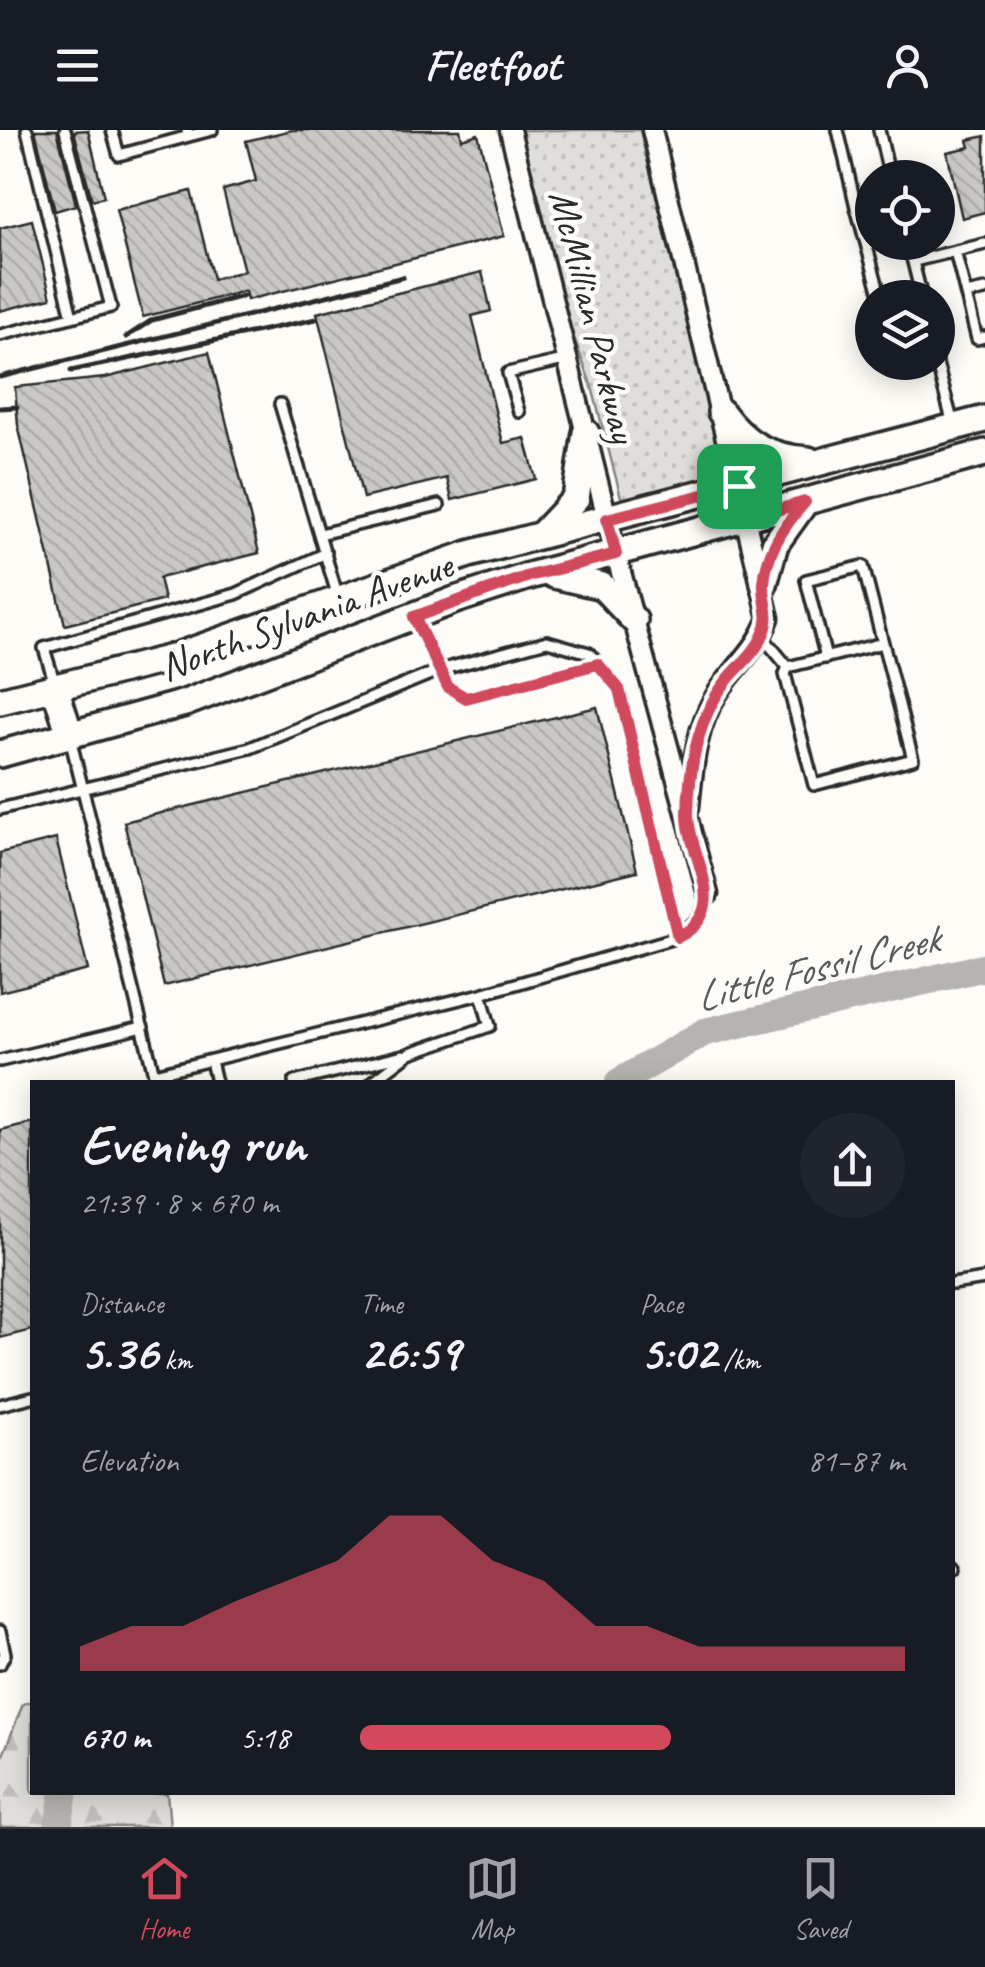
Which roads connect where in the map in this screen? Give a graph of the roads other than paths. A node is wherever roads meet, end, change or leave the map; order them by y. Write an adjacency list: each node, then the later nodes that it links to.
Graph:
1 (28, 130): 19 (lane)
2 (65, 130): 19 (lane)
3 (112, 130): 9 (lane)
4 (212, 130): 9 (lane)
5 (510, 130): 22 (street, McMillian Parkway)
6 (652, 130): 26 (street)
7 (838, 130): 11 (lane)
8 (879, 130): 10 (lane)
9 (188, 133)
10 (886, 160)
11 (855, 203)
12 (985, 244): 13 (lane)
13 (955, 251): 18 (lane)
14 (918, 260): 15 (lane)
15 (914, 261): 16 (lane)
16 (918, 280)
17 (985, 290): 18 (lane)
18 (966, 294): 21 (lane)
19 (72, 317): 20 (lane)
20 (0, 334)
21 (985, 337)
22 (568, 359): 25 (lane); 29 (street, McMillian Parkway)
23 (942, 380): 28 (lane)
24 (280, 404): 37 (lane)
25 (519, 412)
26 (721, 412): 31 (main road); 32 (street)
27 (985, 419): 28 (main road, North Sylvania Avenue)
28 (954, 427): 31 (main road, North Sylvania Avenue)
29 (586, 433): 36 (street, McMillian Parkway); 38 (main road)
30 (985, 453): 33 (main road, North Sylvania Avenue)
31 (818, 461): 32 (main road, North Sylvania Avenue)
32 (739, 486): 35 (street); 36 (main road, North Sylvania Avenue)
33 (805, 502): 35 (main road, North Sylvania Avenue); 42 (main road)
34 (439, 505): 37 (lane)
35 (748, 518): 40 (main road, North Sylvania Avenue); 42 (street)
36 (607, 519): 38 (main road, North Sylvania Avenue); 40 (street, McMillian Parkway)
37 (320, 534): 39 (lane)
38 (536, 538): 43 (main road, North Sylvania Avenue)
39 (326, 554): 43 (lane); 52 (lane)
40 (616, 554): 41 (main road, North Sylvania Avenue); 45 (street, McMillian Parkway)
41 (529, 576): 44 (main road, North Sylvania Avenue); 45 (main road)
42 (764, 584): 46 (street)
43 (338, 597): 52 (main road, North Sylvania Avenue)
44 (414, 617): 51 (lane); 54 (main road, North Sylvania Avenue)
45 (634, 620): 58 (street, McMillian Parkway)
46 (763, 637): 50 (lane); 58 (street)
47 (883, 643): 48 (lane); 48 (lane); 50 (lane)
48 (826, 658): 50 (lane)
49 (598, 664): 51 (lane); 51 (lane); 60 (lane)
50 (788, 667)
51 (440, 670): 56 (lane)
52 (56, 687): 53 (main road, North Sylvania Avenue); 54 (main road)
53 (0, 701)
54 (70, 735): 55 (main road, North Sylvania Avenue); 56 (lane)
55 (0, 754)
56 (83, 789): 57 (lane); 62 (lane)
57 (0, 810)
58 (688, 818): 59 (street, McMillian Parkway)
59 (708, 894): 60 (lane)
60 (678, 937): 61 (lane)
61 (481, 994): 63 (lane); 64 (lane)
62 (143, 1027): 65 (lane); 66 (lane)
63 (410, 1053): 68 (lane); 69 (lane)
64 (211, 1060): 66 (lane); 67 (lane)
65 (0, 1061)
66 (155, 1078)
67 (216, 1080)
68 (302, 1080)
69 (375, 1080)
70 (985, 1280): 71 (lane)
71 (955, 1284)
72 (30, 1398): 73 (lane)
73 (0, 1405)
74 (0, 1632): 75 (lane)
75 (0, 1664)

